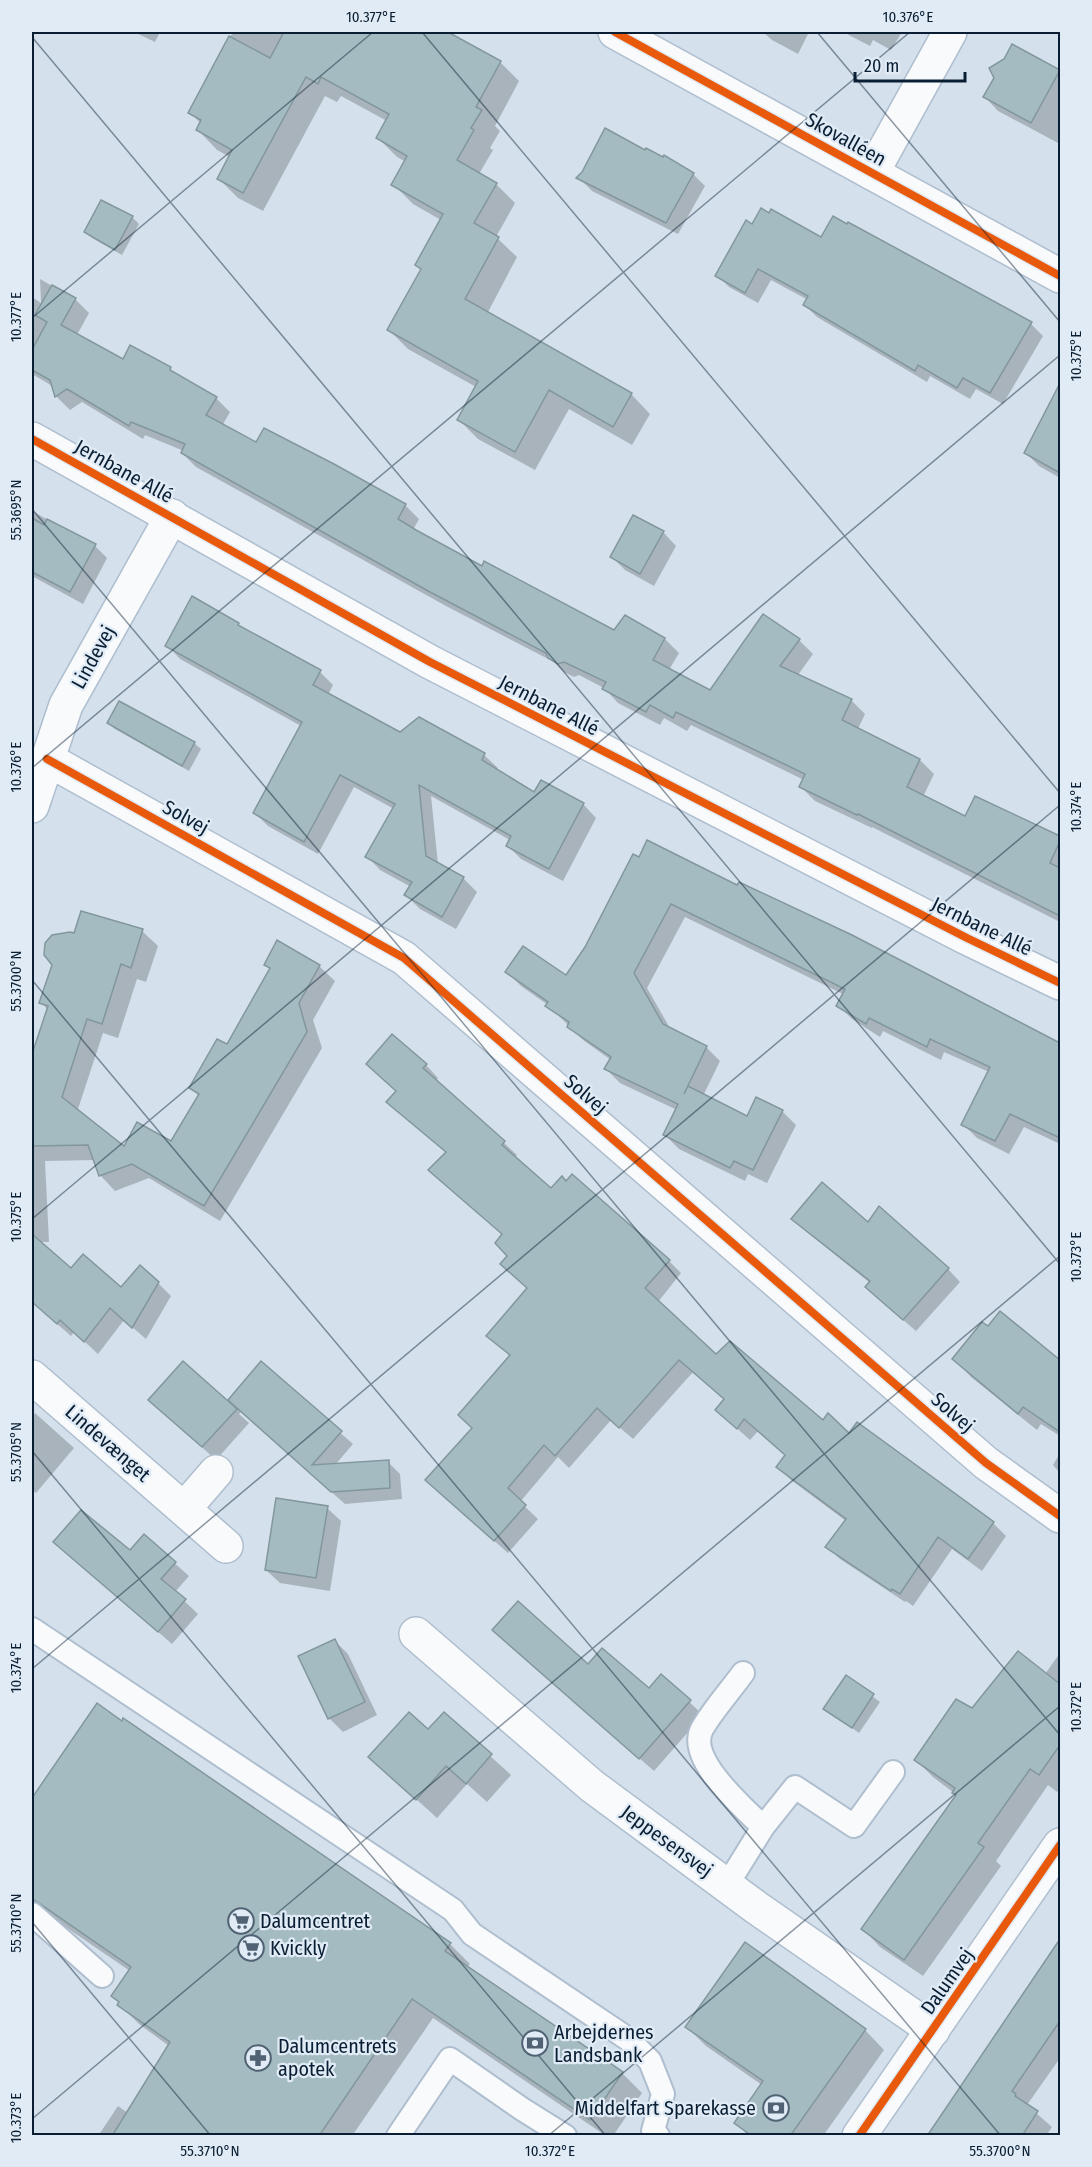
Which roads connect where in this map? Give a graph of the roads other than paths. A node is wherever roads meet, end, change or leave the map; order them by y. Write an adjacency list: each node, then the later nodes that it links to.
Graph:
1 (615, 32): 3 (street, Skovalléen)
2 (950, 32): 3 (street)
3 (872, 173): 4 (street, Skovalléen)
4 (1060, 276)
5 (32, 439): 6 (street, Jernbane Allé)
6 (172, 516): 7 (street, Lindevej); 9 (street, Jernbane Allé)
7 (47, 759): 8 (street, Lindevej); 13 (street, Solvej)
8 (32, 806)
9 (1060, 983)
10 (32, 1377): 12 (street, Lindevænget)
11 (216, 1472): 12 (street)
12 (184, 1509): 14 (street, Lindevænget)
13 (1060, 1516)
14 (226, 1545)
15 (32, 1629): 25 (lane)
16 (416, 1634): 21 (street, Jeppesensvej)
17 (743, 1673): 19 (lane)
18 (893, 1772): 19 (lane)
19 (763, 1827): 21 (lane)
20 (1060, 1845): 24 (street, Dalumvej)
21 (727, 1885): 24 (street, Jeppesensvej)
22 (32, 1914): 23 (lane)
23 (102, 1976)
24 (933, 2030): 28 (street, Dalumvej)
25 (652, 2134)
26 (398, 2136): 27 (lane)
27 (565, 2136)
28 (859, 2136)

